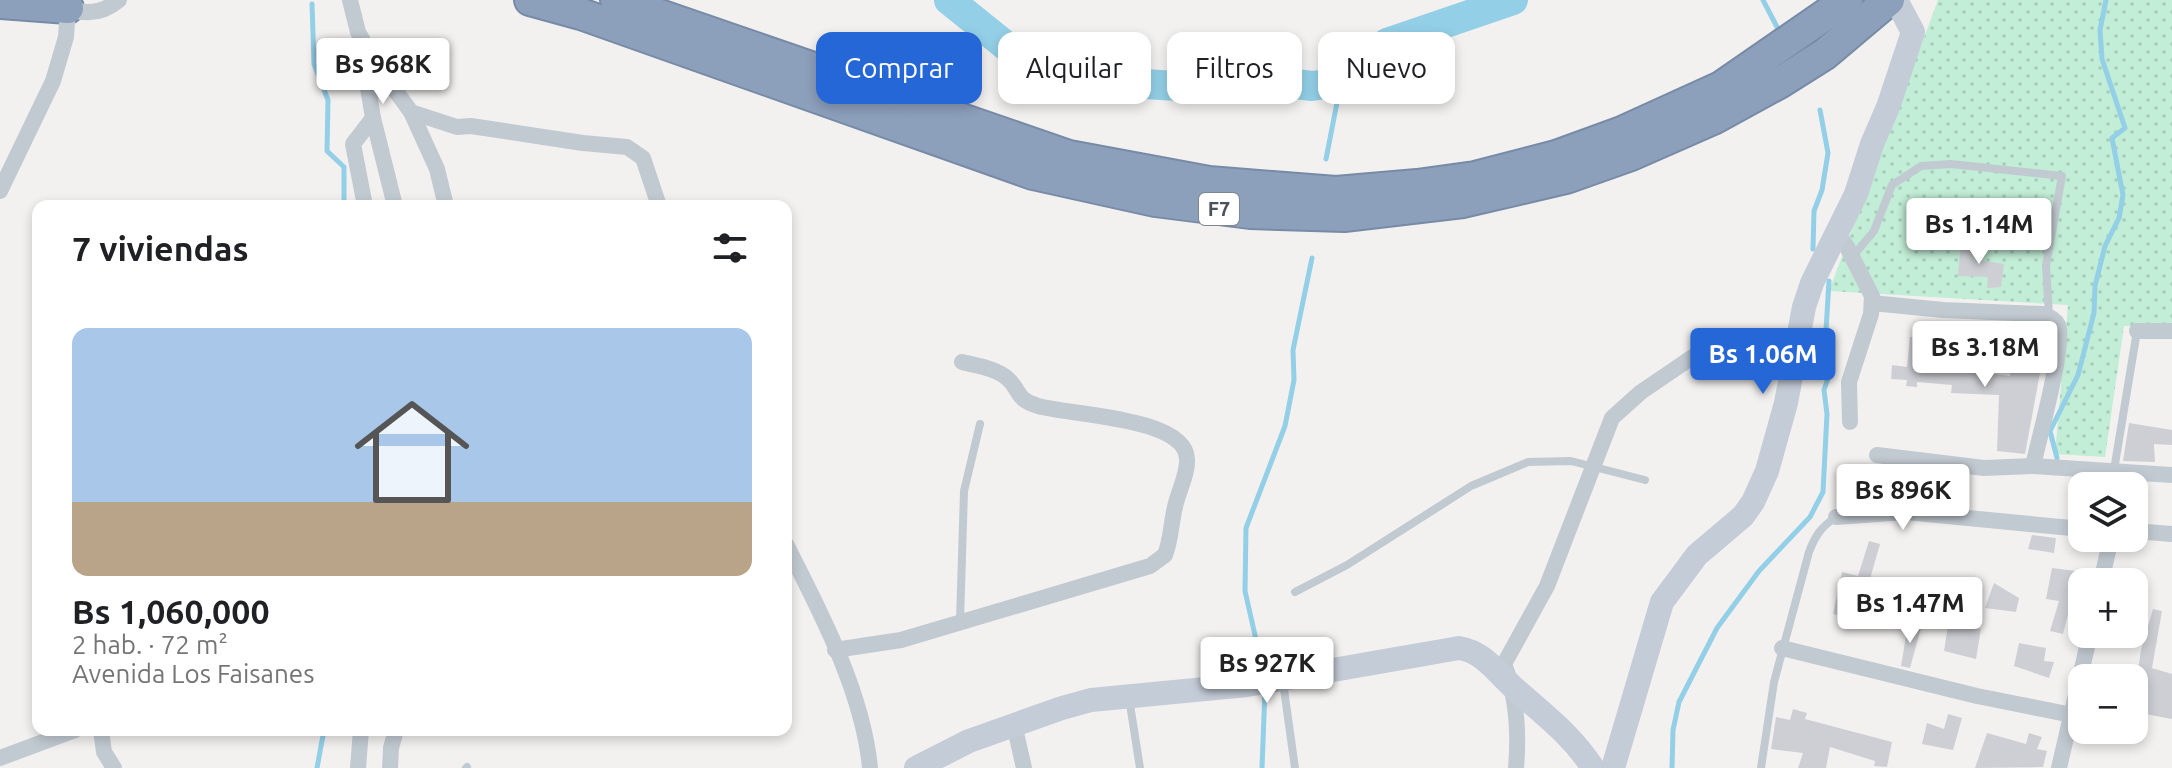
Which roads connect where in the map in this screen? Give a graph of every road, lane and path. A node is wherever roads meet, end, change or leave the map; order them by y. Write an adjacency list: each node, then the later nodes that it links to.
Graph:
1 (10, 0): 8 (highway)
2 (119, 0): 9 (street)
3 (350, 0): 11 (street)
4 (530, 0): 6 (highway, F7)
5 (616, 0): 10 (highway, F7)
6 (1889, 0)
7 (1896, 0): 19 (street)
8 (0, 3): 9 (highway)
9 (62, 4): 14 (street)
10 (1836, 4)
11 (358, 32): 12 (street); 13 (street)
12 (411, 112): 17 (street); 18 (street)
13 (373, 118): 15 (street); 16 (street)
14 (0, 191)
15 (364, 200)
16 (394, 200)
17 (445, 200)
18 (657, 200)
19 (1837, 233): 20 (street); 65 (street)
20 (1853, 256): 21 (street); 22 (lane)
21 (1872, 303): 22 (street); 27 (street)
22 (2049, 316): 30 (street)
23 (2137, 331): 24 (street); 32 (lane)
24 (2172, 331)
25 (1694, 356): 31 (street)
26 (962, 362): 41 (street)
27 (1850, 422)
28 (980, 424): 41 (lane)
29 (1877, 455): 30 (street)
30 (2033, 466): 32 (street)
31 (1594, 467): 34 (lane); 40 (lane); 45 (street)
32 (2114, 470): 33 (street)
33 (2172, 475)
34 (1645, 480)
35 (1836, 517): 36 (street); 42 (lane)
36 (2068, 528)
37 (2148, 532): 38 (street)
38 (2172, 534)
39 (792, 556): 43 (street)
40 (1295, 592)
41 (960, 623): 43 (street)
42 (1782, 648): 47 (street); 66 (lane)
43 (835, 650): 58 (street)
44 (1282, 678): 45 (street); 46 (street); 62 (lane)
45 (1514, 687): 63 (street); 64 (street)
46 (1129, 695): 48 (street); 61 (lane)
47 (2068, 714)
48 (1014, 724): 59 (street); 60 (street)
49 (2068, 731): 67 (street)
50 (59, 736): 54 (street)
51 (102, 736): 55 (street)
52 (361, 736): 56 (street)
53 (394, 736): 57 (street)
54 (0, 758)
55 (114, 768)
56 (358, 768)
57 (390, 768)
58 (870, 768)
59 (916, 768)
60 (1024, 768)
61 (1140, 768)
62 (1295, 768)
63 (1516, 768)
64 (1593, 768)
65 (1613, 768)
66 (1761, 768)
67 (2059, 768)

